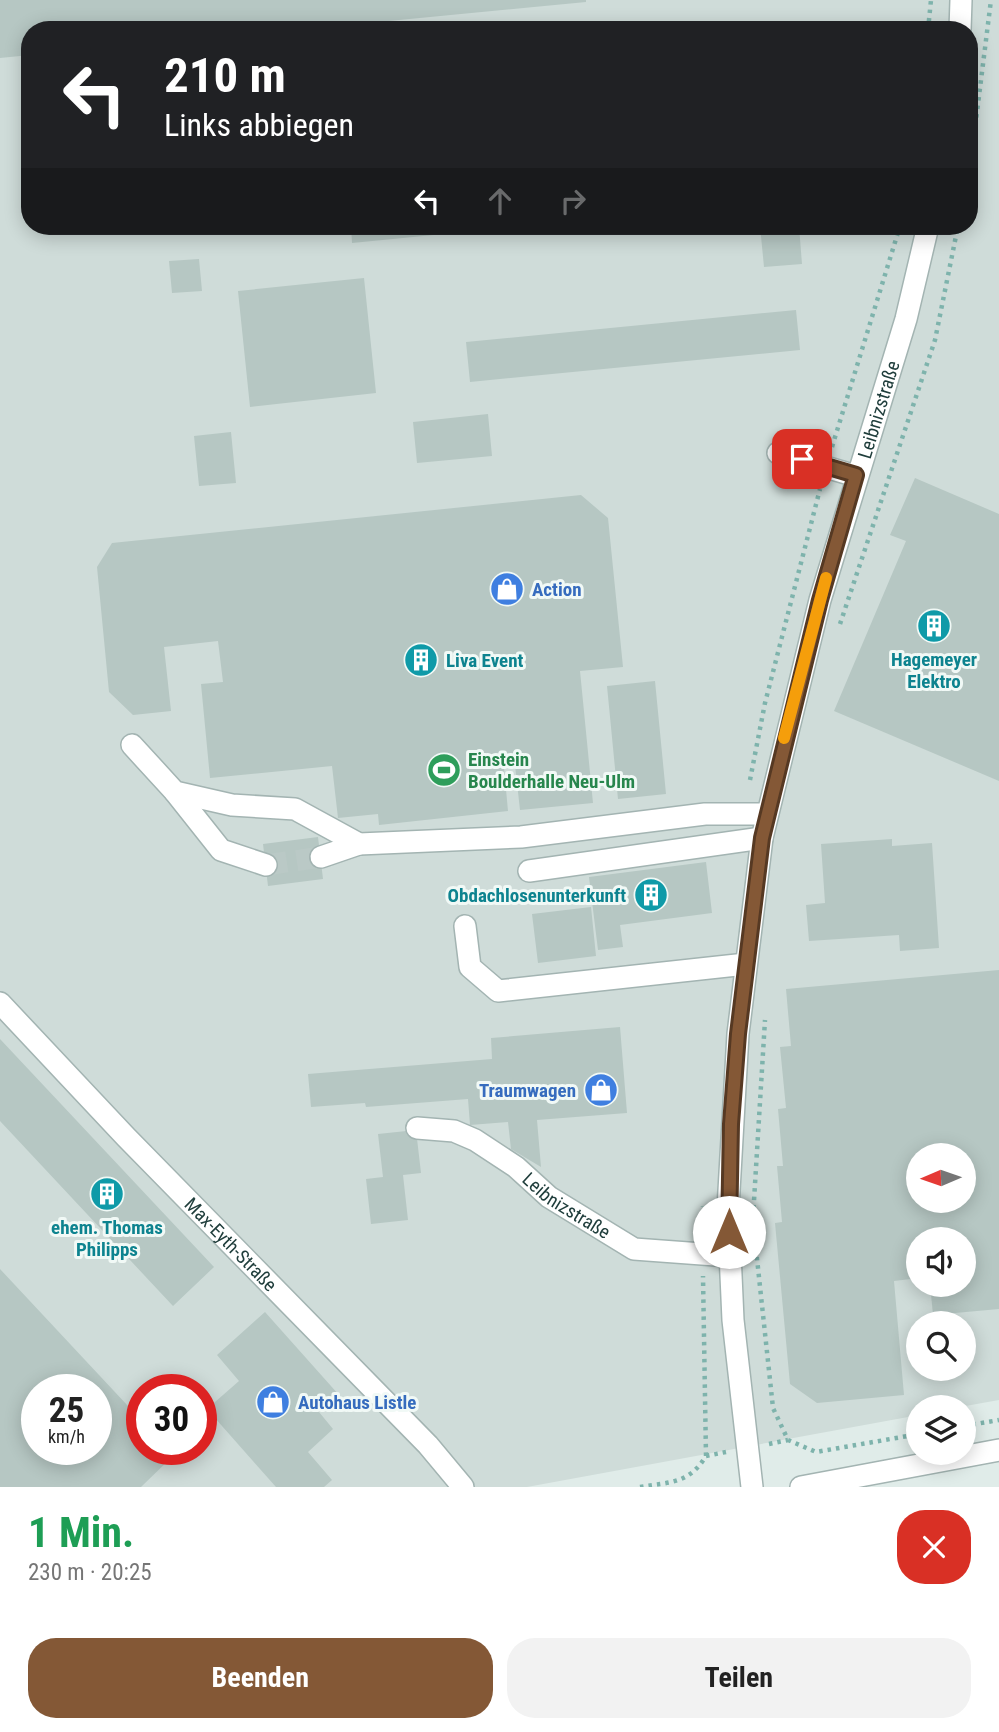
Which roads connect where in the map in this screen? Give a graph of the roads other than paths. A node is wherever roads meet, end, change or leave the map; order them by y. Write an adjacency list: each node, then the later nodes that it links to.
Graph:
1 (961, 0): 2 (street)
2 (960, 21)
3 (927, 235): 5 (street, Leibnizstraße)
4 (778, 453): 5 (street)
5 (856, 475): 8 (street, Leibnizstraße)
6 (132, 745): 7 (street)
7 (175, 792): 10 (street); 12 (street)
8 (766, 814): 9 (street, Leibnizstraße); 10 (street)
9 (762, 838): 13 (street); 15 (street, Leibnizstraße)
10 (359, 844): 11 (street)
11 (321, 857)
12 (266, 865)
13 (529, 871)
14 (465, 926): 15 (street)
15 (746, 964): 18 (street, Leibnizstraße)
16 (0, 1003): 20 (street, Max-Eyth-Straße)
17 (417, 1128): 18 (street, Leibnizstraße)
18 (729, 1255): 21 (street, Leibnizstraße)
19 (999, 1450): 22 (street)
20 (463, 1487)
21 (752, 1487)
22 (801, 1487)

